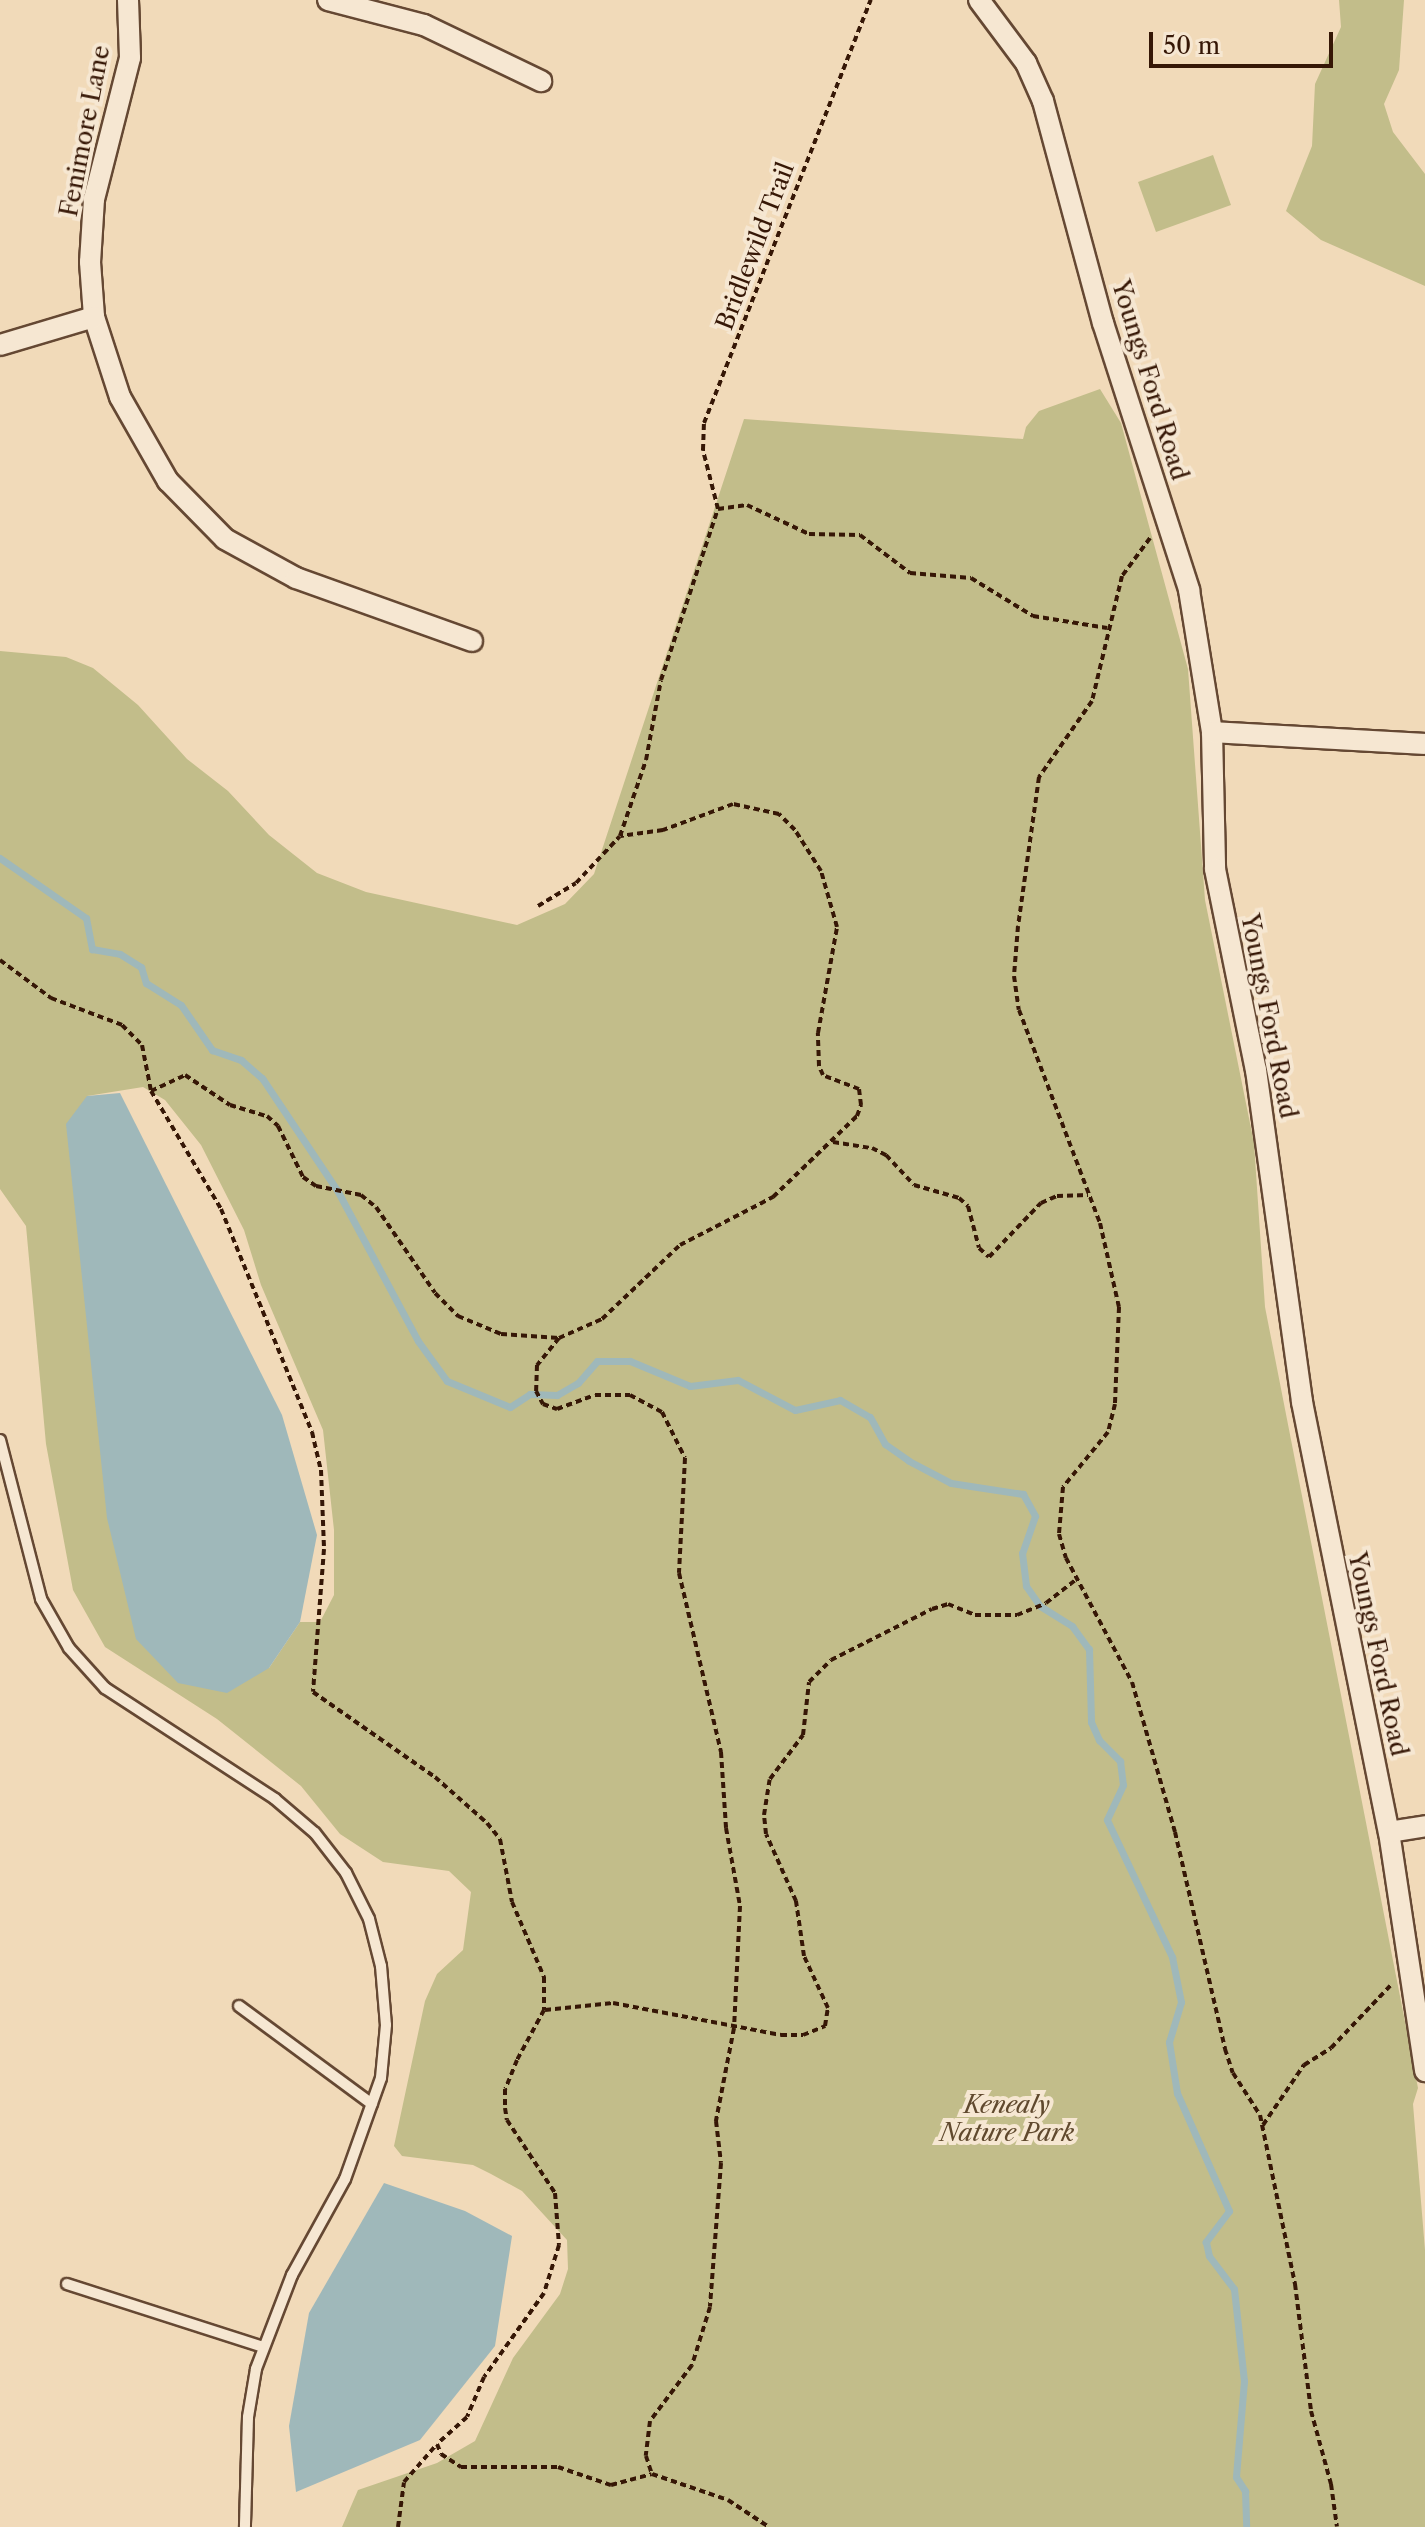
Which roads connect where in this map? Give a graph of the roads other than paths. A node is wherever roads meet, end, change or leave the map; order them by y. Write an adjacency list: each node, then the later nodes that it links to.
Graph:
1 (128, 0): 5 (street, Fenimore Lane)
2 (328, 0): 4 (street)
3 (979, 0): 8 (street, Youngs Ford Road)
4 (541, 81)
5 (94, 317): 6 (street); 7 (street, Fenimore Lane)
6 (0, 345)
7 (472, 641)
8 (1212, 732): 9 (street); 12 (street, Youngs Ford Road)
9 (1425, 744)
10 (0, 1440): 15 (lane)
11 (1425, 1826): 12 (street)
12 (1389, 1832): 14 (street, Youngs Ford Road)
13 (239, 2006): 15 (lane)
14 (1425, 2071)
15 (372, 2104): 17 (lane)
16 (67, 2284): 17 (lane)
17 (263, 2347): 18 (lane)
18 (245, 2527)

